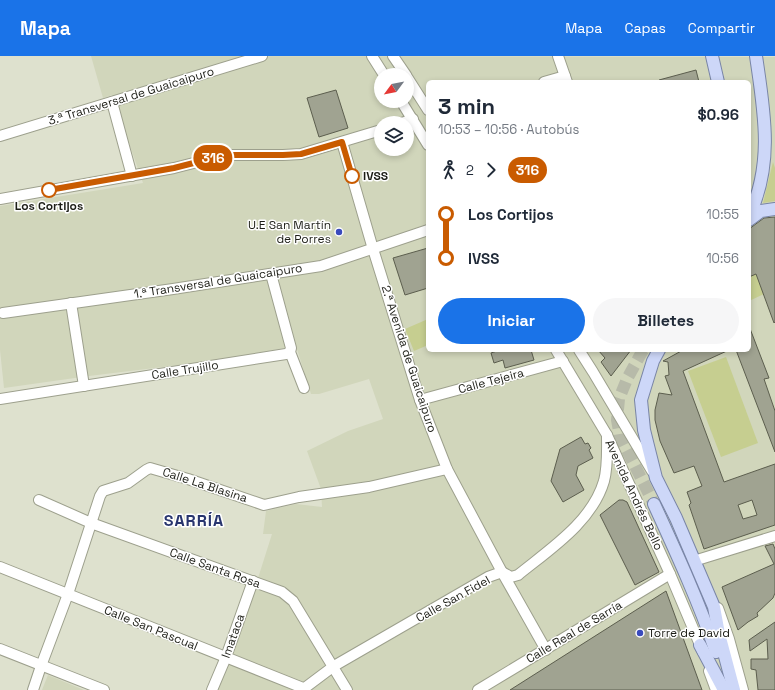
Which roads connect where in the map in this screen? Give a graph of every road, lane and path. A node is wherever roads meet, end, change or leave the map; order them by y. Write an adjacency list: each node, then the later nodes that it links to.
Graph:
1 (262, 56): 12 (street, 3.ª Transversal de Guaicaipuro)
2 (372, 56): 7 (street)
3 (393, 56): 8 (street)
4 (558, 56): 9 (street)
5 (712, 56): 10 (main road)
6 (757, 56): 15 (main road); 23 (main road)
7 (380, 68)
8 (401, 68)
9 (566, 79)
10 (718, 80)
11 (414, 88): 13 (street)
12 (112, 102): 17 (street, 3.ª Transversal de Guaicaipuro); 20 (street)
13 (426, 107)
14 (414, 122): 19 (street)
15 (775, 130)
16 (374, 132): 18 (street)
17 (0, 136)
18 (342, 142): 20 (street); 26 (street, 2.ª Avenida de Guaicaipuro)
19 (426, 142)
20 (132, 176): 21 (street)
21 (0, 199)
22 (775, 209): 24 (main road)
23 (751, 211)
24 (751, 218)
25 (426, 231): 26 (street, 1.ª Transversal de Guaicaipuro)
26 (373, 249): 27 (street, 1.ª Transversal de Guaicaipuro); 38 (street, 2.ª Avenida de Guaicaipuro)
27 (271, 274): 28 (street, 1.ª Transversal de Guaicaipuro); 30 (street)
28 (71, 303): 29 (street, 1.ª Transversal de Guaicaipuro); 35 (street)
29 (3, 314)
30 (290, 352): 35 (street, Calle Trujillo); 36 (street)
31 (557, 352): 34 (street, Avenida Andrés Bello)
32 (580, 352): 41 (street, Avenida Andrés Bello)
33 (658, 352): 41 (main road)
34 (563, 361): 38 (street, Calle Tejeira); 39 (street, Avenida Andrés Bello)
35 (84, 386): 37 (street, Calle Trujillo)
36 (304, 388)
37 (0, 399)
38 (420, 400): 40 (street, 2.ª Avenida de Guaicaipuro)
39 (607, 435): 49 (street, Calle San Fidel); 50 (street, Avenida Andrés Bello)
40 (447, 469): 45 (street, Calle La Blasina); 49 (street, 2.ª Avenida de Guaicaipuro)
41 (656, 478): 44 (main road, Avenida Andrés Bello)
42 (39, 500): 45 (street, Calle Santa Rosa)
43 (654, 504): 67 (main road)
44 (676, 518): 47 (street); 68 (main road, Avenida Andrés Bello)
45 (91, 523): 51 (street, Calle Santa Rosa); 52 (street, Calle La Blasina)
46 (775, 536): 47 (street)
47 (697, 560): 69 (street)
48 (0, 567): 52 (street, Calle San Pascual)
49 (502, 572): 55 (street, 2.ª Avenida de Guaicaipuro); 58 (street, Calle San Fidel)
50 (670, 574): 53 (street, Avenida Andrés Bello); 55 (street, Calle Real de Sarría)
51 (253, 581): 56 (street, Imataca); 58 (street, Calle Santa Rosa)
52 (68, 594): 56 (street, Calle San Pascual); 57 (street, Calle La Blasina)
53 (700, 645): 65 (street, Avenida Andrés Bello); 66 (main road)
54 (0, 649): 57 (street)
55 (546, 650): 64 (street, Calle Real de Sarría)
56 (226, 657): 59 (street, Calle San Pascual); 62 (street, Imataca)
57 (41, 666): 60 (street, Calle La Blasina); 61 (street)
58 (334, 666): 59 (street, Calle San Fidel); 63 (street, Calle Santa Rosa)
59 (302, 689)
60 (33, 690)
61 (104, 690)
62 (212, 690)
63 (347, 690)
64 (478, 690)
65 (716, 690)
66 (724, 690)
67 (727, 690)
68 (734, 690)
69 (743, 690)

